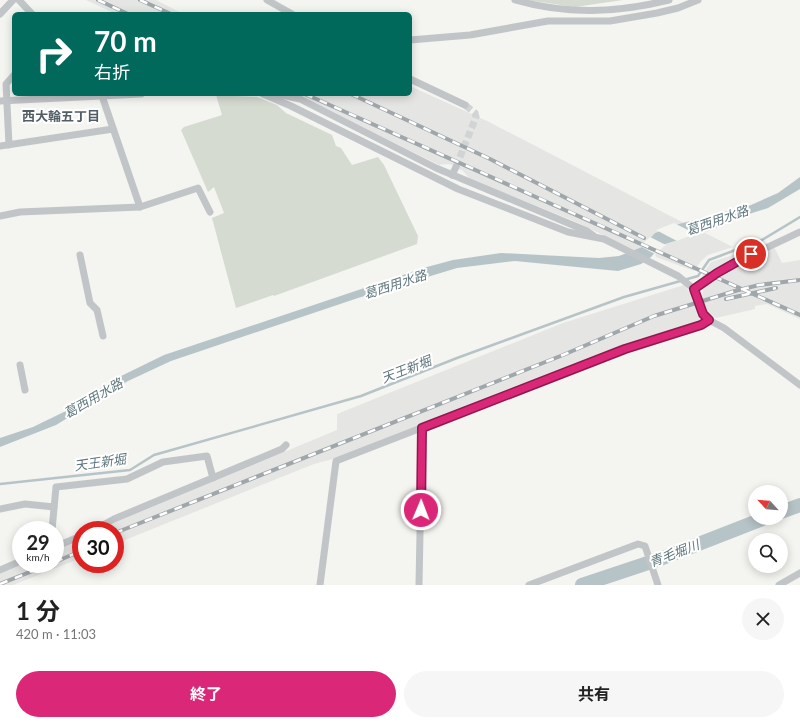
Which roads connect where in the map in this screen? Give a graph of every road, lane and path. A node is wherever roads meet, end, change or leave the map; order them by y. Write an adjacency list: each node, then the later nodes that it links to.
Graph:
1 (13, 0): 9 (street)
2 (19, 0): 7 (street)
3 (267, 0): 8 (street)
4 (515, 0): 5 (street)
5 (669, 0)
6 (698, 0): 10 (street)
7 (30, 12)
8 (288, 12)
9 (0, 14)
10 (412, 40)
11 (12, 77): 18 (street)
12 (412, 80): 19 (street)
13 (62, 96): 17 (street)
14 (102, 96): 17 (street); 22 (street)
15 (268, 96): 20 (street)
16 (286, 96): 21 (street)
17 (58, 100): 18 (street)
18 (3, 101): 23 (street)
19 (465, 105)
20 (322, 122): 21 (street); 31 (street)
21 (344, 123): 26 (street)
22 (113, 129): 23 (street); 27 (street)
23 (9, 145): 24 (street)
24 (0, 146)
25 (456, 167): 26 (street)
26 (452, 175): 31 (street)
27 (140, 208): 28 (street); 29 (street)
28 (210, 212)
29 (0, 216)
30 (800, 232): 33 (street)
31 (596, 237): 33 (street)
32 (80, 255): 35 (street)
33 (692, 286): 34 (street)
34 (709, 320): 37 (street); 39 (street)
35 (103, 336)
36 (20, 365): 38 (street)
37 (800, 385)
38 (25, 390)
39 (422, 428): 49 (street); 50 (street)
40 (286, 445): 41 (street)
41 (213, 478): 42 (street); 45 (street)
42 (54, 507): 43 (street); 44 (street)
43 (0, 509)
44 (53, 521)
45 (110, 521)
46 (12, 565): 47 (street)
47 (0, 570)
48 (800, 574): 53 (street)
49 (320, 585)
50 (419, 585)
51 (529, 585): 52 (street)
52 (658, 585)
53 (779, 585)

